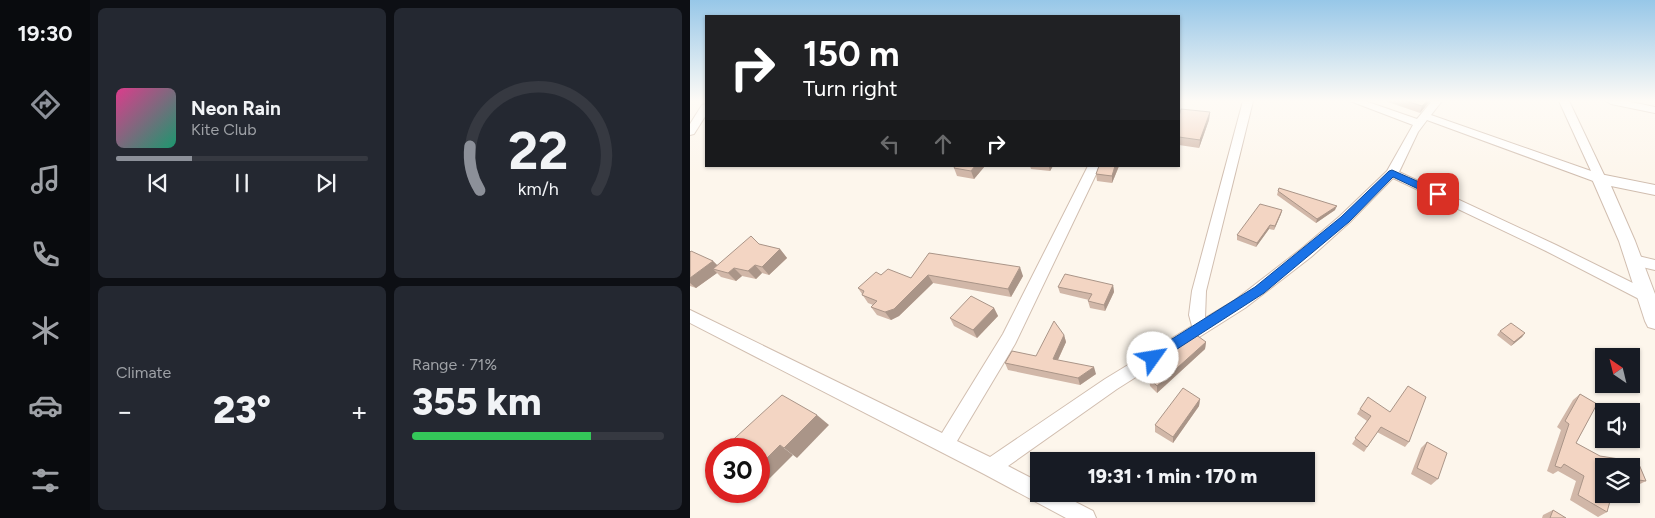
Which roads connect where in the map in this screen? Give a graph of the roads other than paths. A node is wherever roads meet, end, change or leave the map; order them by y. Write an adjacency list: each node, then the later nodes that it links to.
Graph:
1 (1242, 125): 14 (street)
2 (1419, 125): 6 (street)
3 (1438, 125): 7 (street)
4 (1575, 125): 7 (street)
5 (1094, 167): 15 (street)
6 (1392, 173): 11 (street); 14 (street)
7 (1600, 179): 8 (street); 9 (street)
8 (1655, 190)
9 (1634, 260): 10 (street); 11 (street)
10 (1655, 265)
11 (1646, 296): 13 (street)
12 (690, 316): 15 (street)
13 (1655, 321)
14 (1200, 328): 16 (street)
15 (946, 443): 16 (street)
16 (991, 467): 17 (street)
17 (1030, 488)
18 (1057, 502): 19 (street)
19 (1086, 518)

